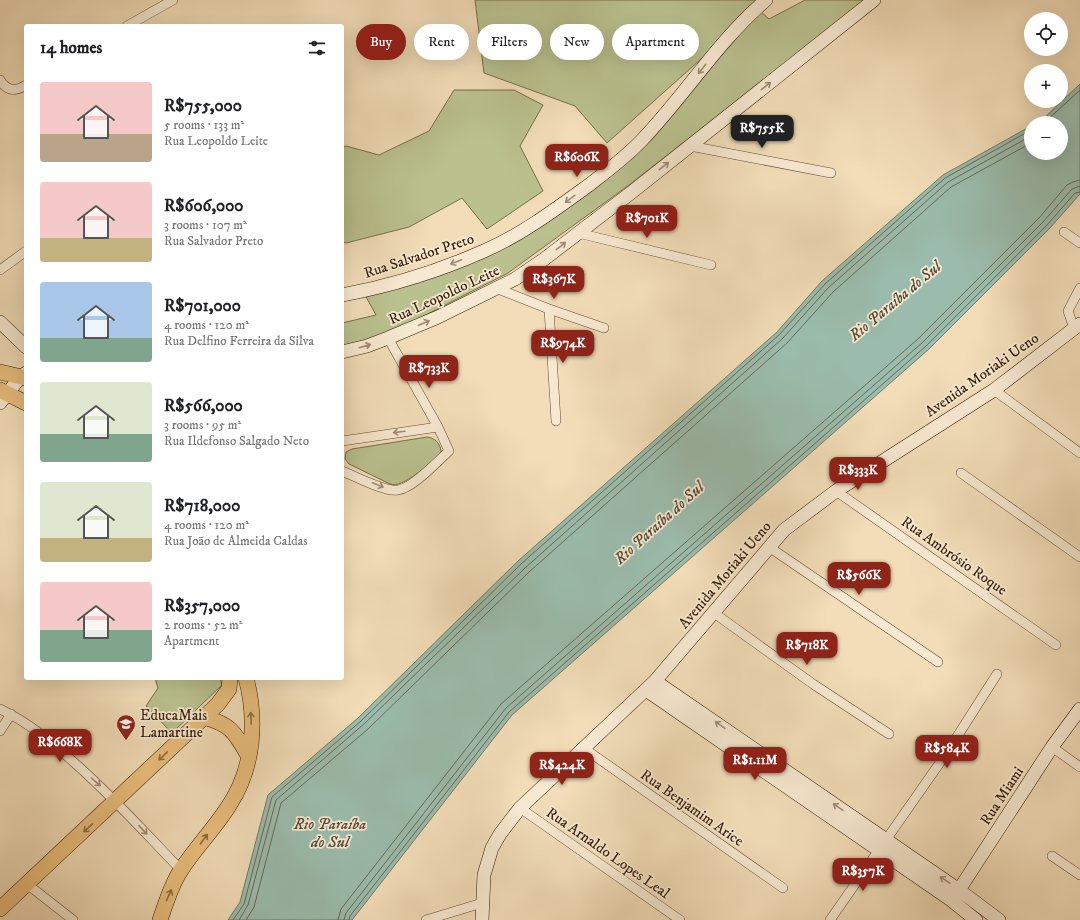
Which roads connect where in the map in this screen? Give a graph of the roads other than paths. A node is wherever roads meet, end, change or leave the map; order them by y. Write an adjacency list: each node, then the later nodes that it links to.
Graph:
1 (173, 0): 4 (street)
2 (766, 0): 17 (main road, Rua Salvador Preto, one-way to 17)
3 (874, 0): 7 (main road, Rua Leopoldo Leite, one-way to 3)
4 (130, 24)
5 (0, 80): 6 (street)
6 (24, 86)
7 (690, 146): 8 (street); 10 (main road, Rua Leopoldo Leite, one-way to 7)
8 (831, 173)
9 (1064, 232): 11 (street)
10 (578, 233): 13 (street); 16 (main road, Rua Leopoldo Leite, one-way to 10)
11 (1080, 243)
12 (24, 252): 14 (street)
13 (711, 265)
14 (0, 270)
15 (1080, 288): 20 (street)
16 (498, 289): 18 (street); 22 (main road, Rua Leopoldo Leite, one-way to 16)
17 (344, 294)
18 (549, 309): 21 (street); 30 (street)
19 (0, 322): 23 (main road)
20 (1077, 326): 27 (main road, Avenida Moriaki Ueno)
21 (604, 328)
22 (388, 338): 24 (main road, Rua Leopoldo Leite, one-way to 22); 31 (street)
23 (24, 346)
24 (344, 352)
25 (0, 372): 26 (main road)
26 (24, 376): 28 (main road)
27 (994, 390): 35 (street); 38 (main road, Avenida Moriaki Ueno)
28 (3, 396): 29 (main road)
29 (24, 402)
30 (556, 421)
31 (438, 427): 32 (street, one-way to 32); 36 (street, one-way to 31)
32 (352, 438): 33 (street); 34 (street)
33 (344, 440)
34 (344, 447)
35 (1080, 453)
36 (344, 472)
37 (960, 474): 40 (street)
38 (836, 491): 39 (main road, Avenida Moriaki Ueno); 42 (street, Rua Ambrósio Roque)
39 (769, 547): 41 (main road, Avenida Moriaki Ueno); 43 (street)
40 (1080, 557)
41 (714, 613): 47 (main road, Avenida Moriaki Ueno); 53 (street)
42 (1056, 645)
43 (938, 662)
44 (997, 674): 60 (street)
45 (246, 680): 56 (main road, one-way to 45)
46 (229, 683): 51 (main road)
47 (651, 686): 55 (main road, Avenida Moriaki Ueno); 60 (main road, one-way to 47); 61 (main road)
48 (1080, 709): 54 (main road, Rua Miami)
49 (0, 710): 50 (street)
50 (11, 714): 52 (street); 58 (street, one-way to 58)
51 (204, 717): 56 (main road); 58 (main road, one-way to 58)
52 (0, 731)
53 (889, 734)
54 (1052, 747): 57 (street); 67 (main road, Rua Miami)
55 (585, 749): 59 (main road, Avenida Moriaki Ueno); 66 (street, Rua Benjamim Arice)
56 (249, 757): 63 (main road, one-way to 56)
57 (1080, 767)
58 (117, 801): 63 (street, one-way to 63); 65 (main road, one-way to 65)
59 (520, 808): 69 (main road, Avenida Moriaki Ueno); 75 (street, Rua Arnaldo Lopes Leal)
60 (886, 840): 61 (street); 67 (main road, one-way to 60)
61 (878, 852): 68 (main road); 76 (street)
62 (1052, 856): 64 (street)
63 (181, 870): 72 (main road, one-way to 63)
64 (1080, 875)
65 (27, 884): 70 (main road); 71 (street)
66 (783, 888)
67 (959, 890): 68 (main road, Rua Miami); 78 (main road)
68 (951, 900): 77 (main road)
69 (482, 902): 73 (street); 74 (main road, Avenida Moriaki Ueno)
70 (0, 909)
71 (73, 920)
72 (160, 920)
73 (426, 920)
74 (482, 920)
75 (680, 920)
76 (830, 920)
77 (976, 920)
78 (999, 920)

